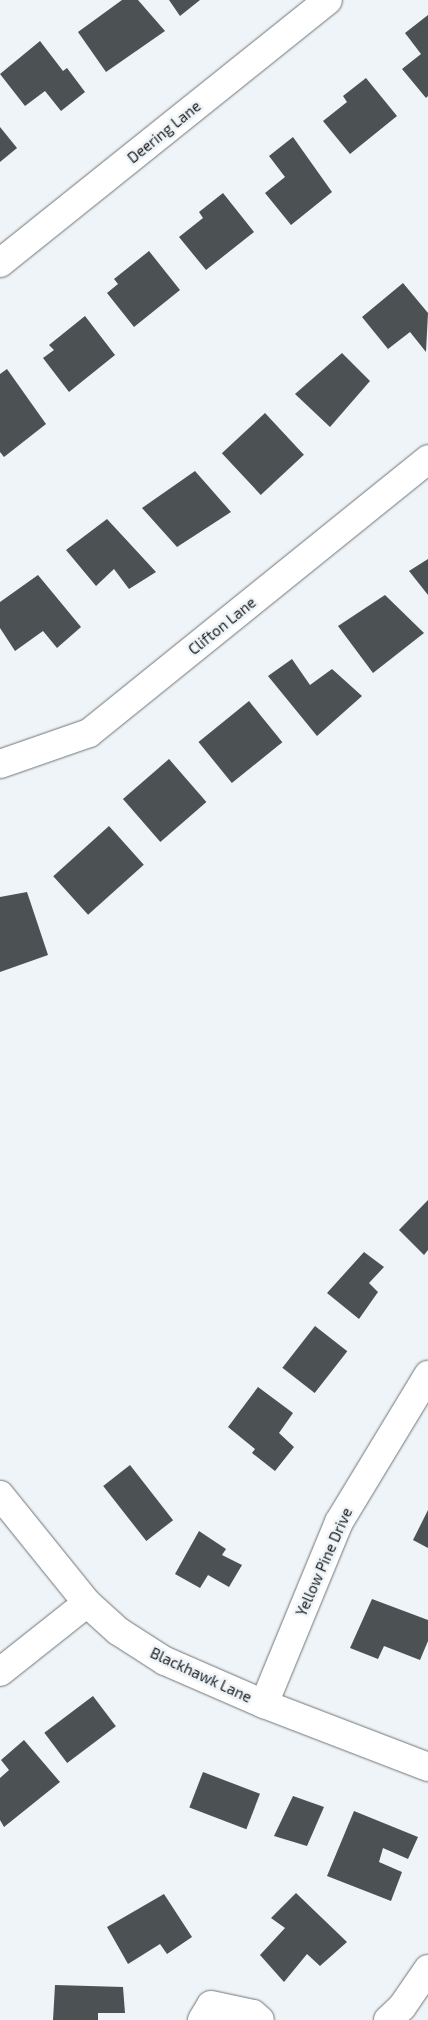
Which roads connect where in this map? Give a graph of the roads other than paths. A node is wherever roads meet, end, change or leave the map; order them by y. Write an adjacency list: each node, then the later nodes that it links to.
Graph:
1 (328, 0): 2 (street, Deering Lane)
2 (0, 263)
3 (428, 459): 4 (street, Clifton Lane)
4 (0, 764)
5 (428, 1375): 9 (street, Yellow Pine Drive)
6 (0, 1495): 7 (street, Blackhawk Lane)
7 (87, 1603): 8 (street); 9 (street, Blackhawk Lane)
8 (0, 1672)
9 (264, 1704): 10 (street, Blackhawk Lane)
10 (428, 1767)
11 (428, 1969): 14 (street)
12 (202, 2020): 13 (street)
13 (260, 2020)
14 (388, 2020)

